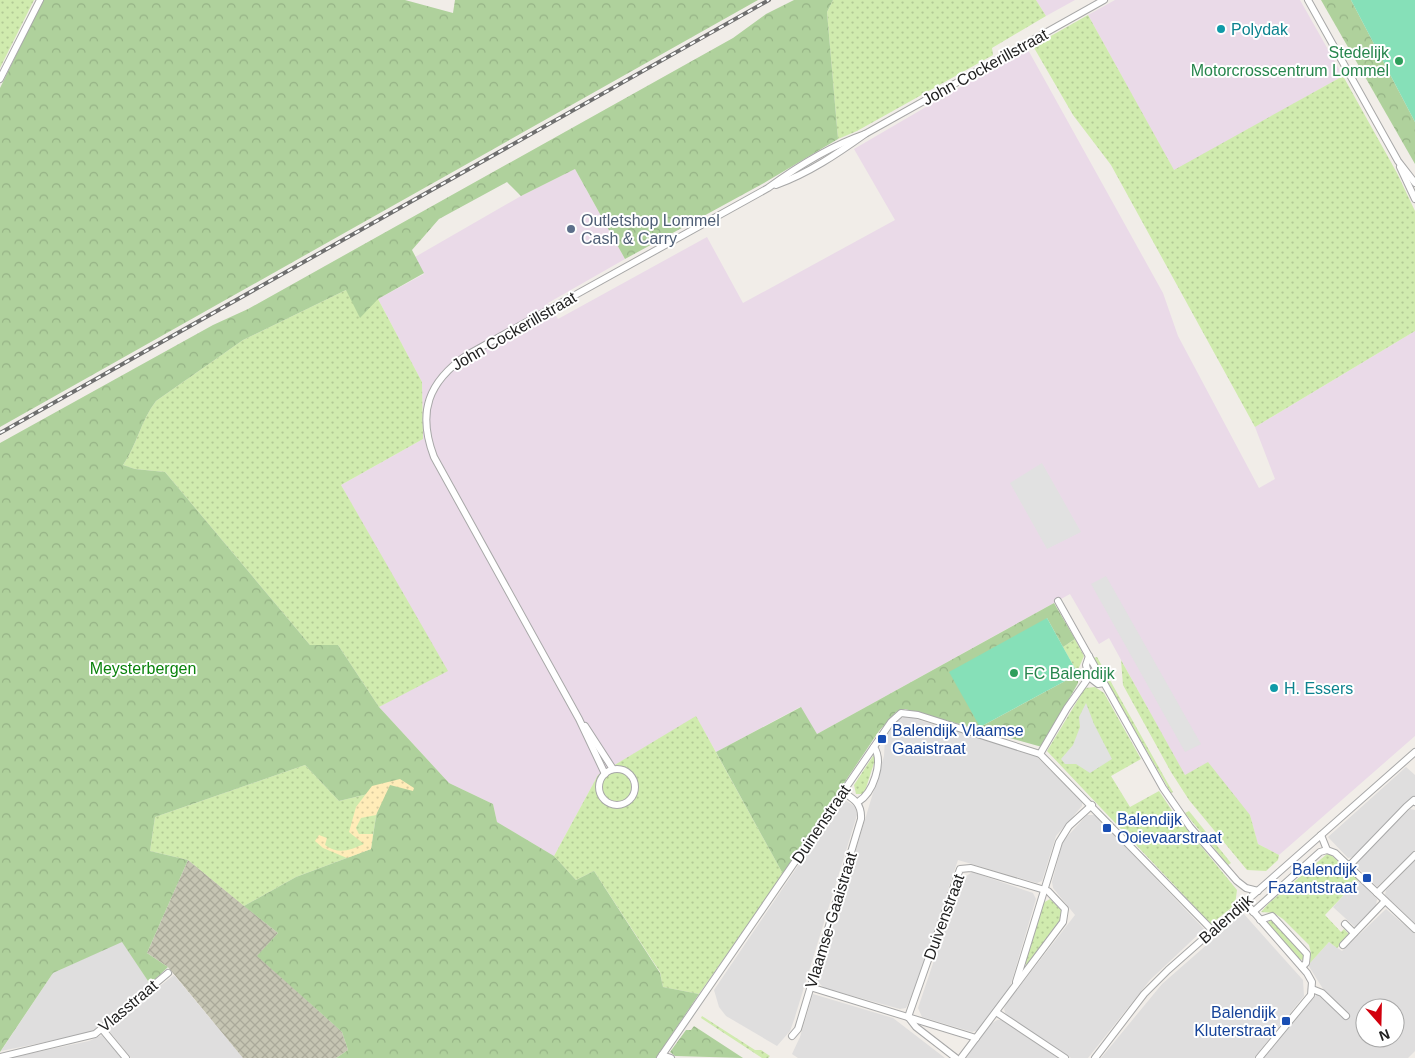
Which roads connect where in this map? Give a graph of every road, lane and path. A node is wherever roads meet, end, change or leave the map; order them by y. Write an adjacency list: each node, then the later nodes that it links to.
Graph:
1 (40, 0): 4 (street)
2 (1104, 0): 12 (street, John Cockerillstraat)
3 (1308, 0): 5 (street)
4 (0, 79)
5 (1398, 161): 6 (street); 7 (street)
6 (1415, 183)
7 (1415, 199)
8 (1058, 601): 9 (street)
9 (1089, 656): 10 (street); 11 (street)
10 (1089, 677): 11 (street); 15 (street)
11 (1104, 683): 27 (street)
12 (579, 719): 16 (street, John Cockerillstraat); 17 (street, John Cockerillstraat)
13 (874, 747): 15 (street, Duinenstraat); 18 (street, Duinenstraat); 19 (street)
14 (1415, 752): 22 (street, Balendijk)
15 (1040, 754): 21 (street, Duinenstraat)
16 (614, 770): 17 (street); 17 (street, John Cockerillstraat)
17 (605, 774)
18 (843, 792): 19 (street); 49 (street, Duinenstraat)
19 (858, 802): 41 (street, Vlaamse-Gaaistraat)
20 (1415, 802): 25 (street)
21 (1092, 805): 26 (street); 35 (street, Duinenstraat)
22 (1321, 835): 23 (street); 27 (street, Balendijk)
23 (1327, 850): 25 (street); 31 (street)
24 (1415, 855): 28 (street)
25 (1349, 866): 28 (street)
26 (1044, 890): 40 (street); 40 (street); 45 (street, Duivenstraat)
27 (1258, 891): 30 (street, Balendijk)
28 (1377, 893): 29 (street)
29 (1386, 901): 34 (street); 36 (street)
30 (1245, 902): 31 (street); 35 (street, Balendijk)
31 (1253, 912): 32 (street)
32 (1260, 920): 38 (street); 38 (street)
33 (1345, 924): 36 (street)
34 (1415, 929)
35 (1213, 931): 56 (street, Balendijk)
36 (1354, 933): 37 (street)
37 (1343, 945)
38 (1302, 967): 42 (street)
39 (168, 973): 46 (street, Vlasstraat)
40 (1015, 986): 43 (street)
41 (810, 987): 45 (street); 47 (street, Vlaamse-Gaaistraat)
42 (1312, 989): 44 (street); 57 (street)
43 (996, 1012): 48 (street); 55 (street)
44 (1346, 1016)
45 (908, 1017): 48 (street); 53 (street)
46 (102, 1029): 50 (street, Vlasstraat); 51 (street)
47 (792, 1036)
48 (976, 1038): 54 (street)
49 (661, 1056): 52 (street)
50 (0, 1057)
51 (126, 1058)
52 (671, 1058)
53 (956, 1058)
54 (961, 1058)
55 (1065, 1058)
56 (1094, 1058)
57 (1258, 1058)

